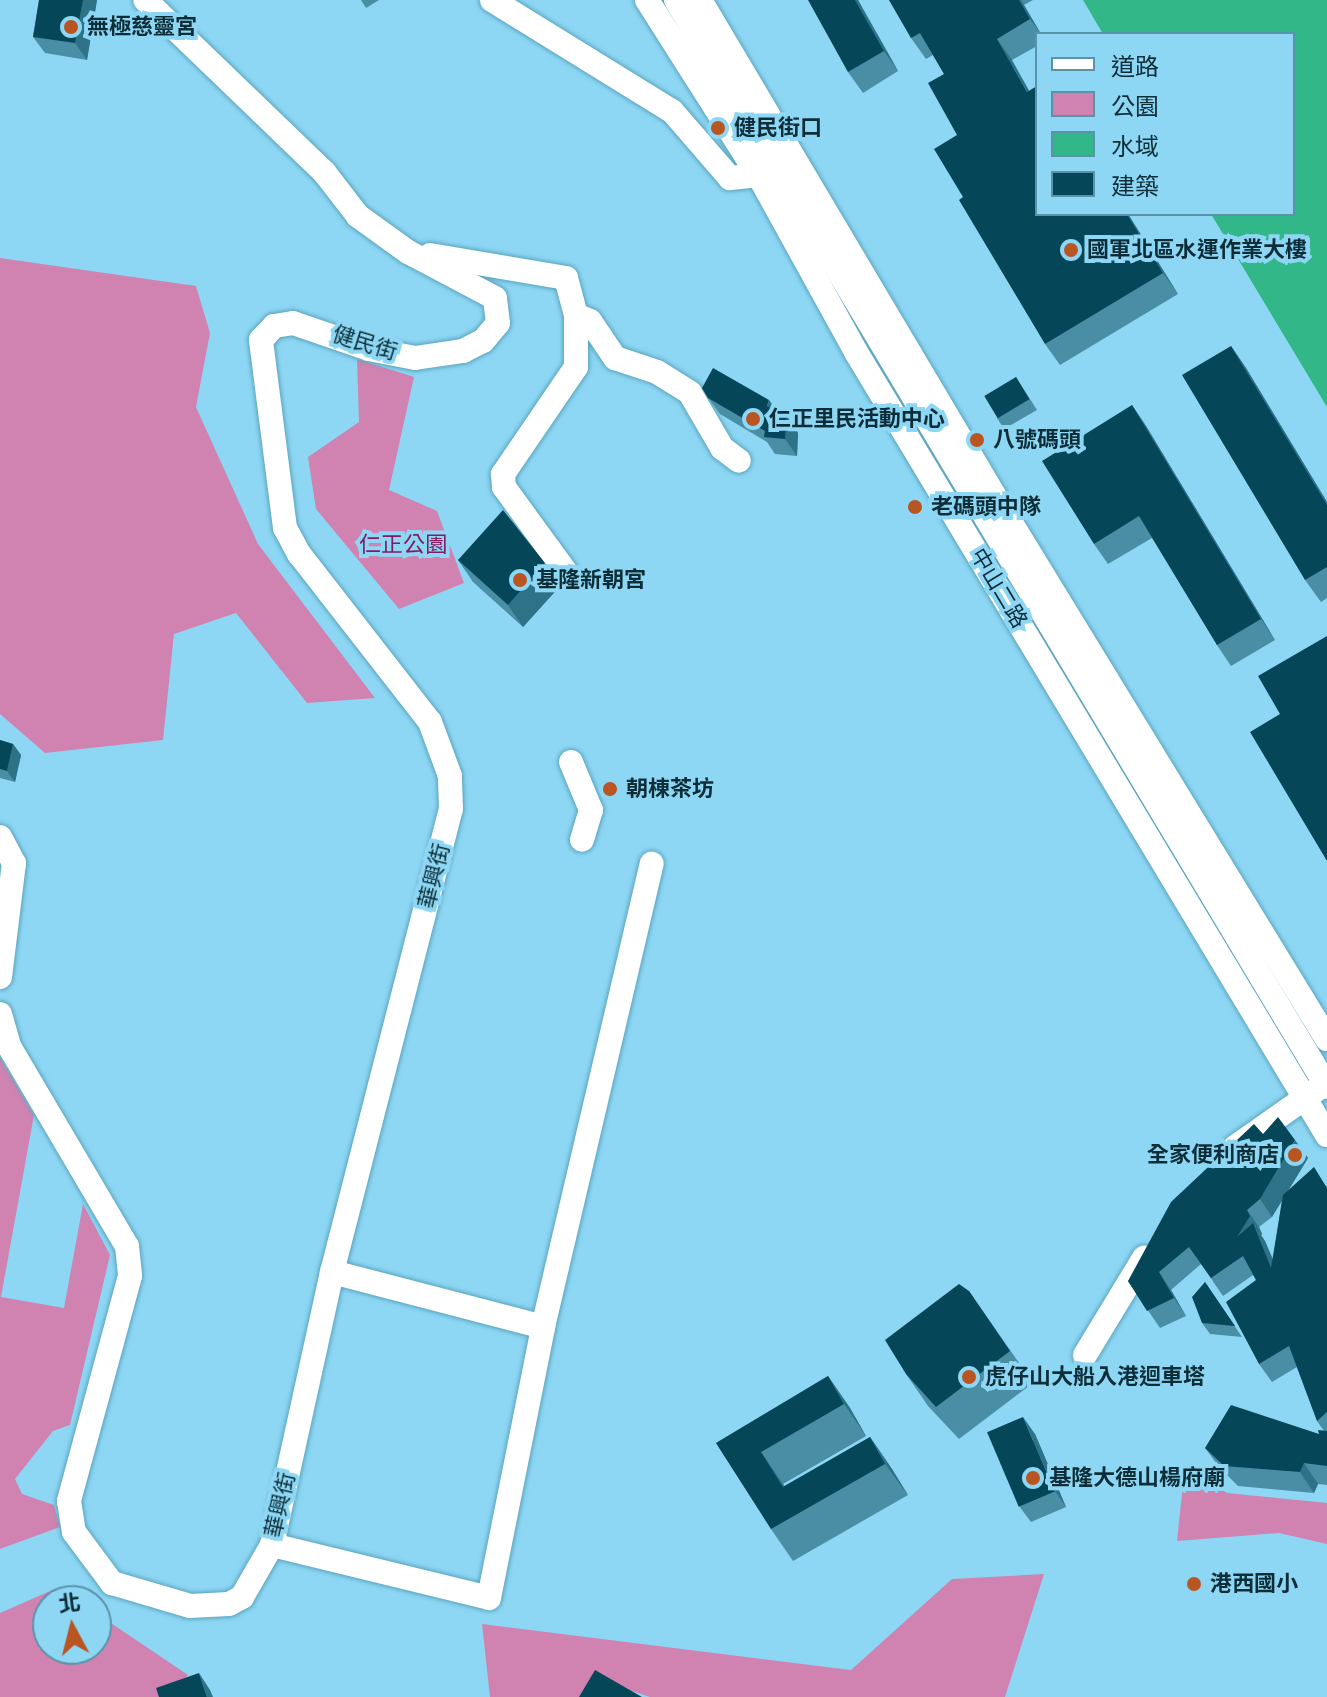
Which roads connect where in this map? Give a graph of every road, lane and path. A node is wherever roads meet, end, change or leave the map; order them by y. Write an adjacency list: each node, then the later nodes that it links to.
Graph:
1 (145, 0): 7 (street, 健民街)
2 (492, 0): 6 (street)
3 (647, 0): 6 (street, 中山二路)
4 (676, 0): 6 (street, 中山二路)
5 (700, 0): 6 (street, 中山二路)
6 (778, 170): 18 (street); 19 (street, 中山二路); 20 (street, 中山二路)
7 (408, 252): 8 (street); 12 (street, 健民街)
8 (576, 315): 9 (street); 10 (street)
9 (739, 461)
10 (565, 571)
11 (571, 762): 14 (street)
12 (451, 809): 24 (street, 華興街)
13 (0, 837): 16 (street)
14 (582, 840)
15 (652, 864): 25 (street)
16 (0, 977)
17 (0, 1014): 27 (street, 華興街)
18 (1327, 1039)
19 (1327, 1086): 20 (street)
20 (1304, 1096): 21 (street, 中山二路); 22 (street)
21 (1327, 1135)
22 (1215, 1164)
23 (1158, 1232): 26 (street)
24 (332, 1272): 25 (street); 27 (street, 華興街)
25 (543, 1327): 27 (street)
26 (1085, 1355)
27 (272, 1545)

